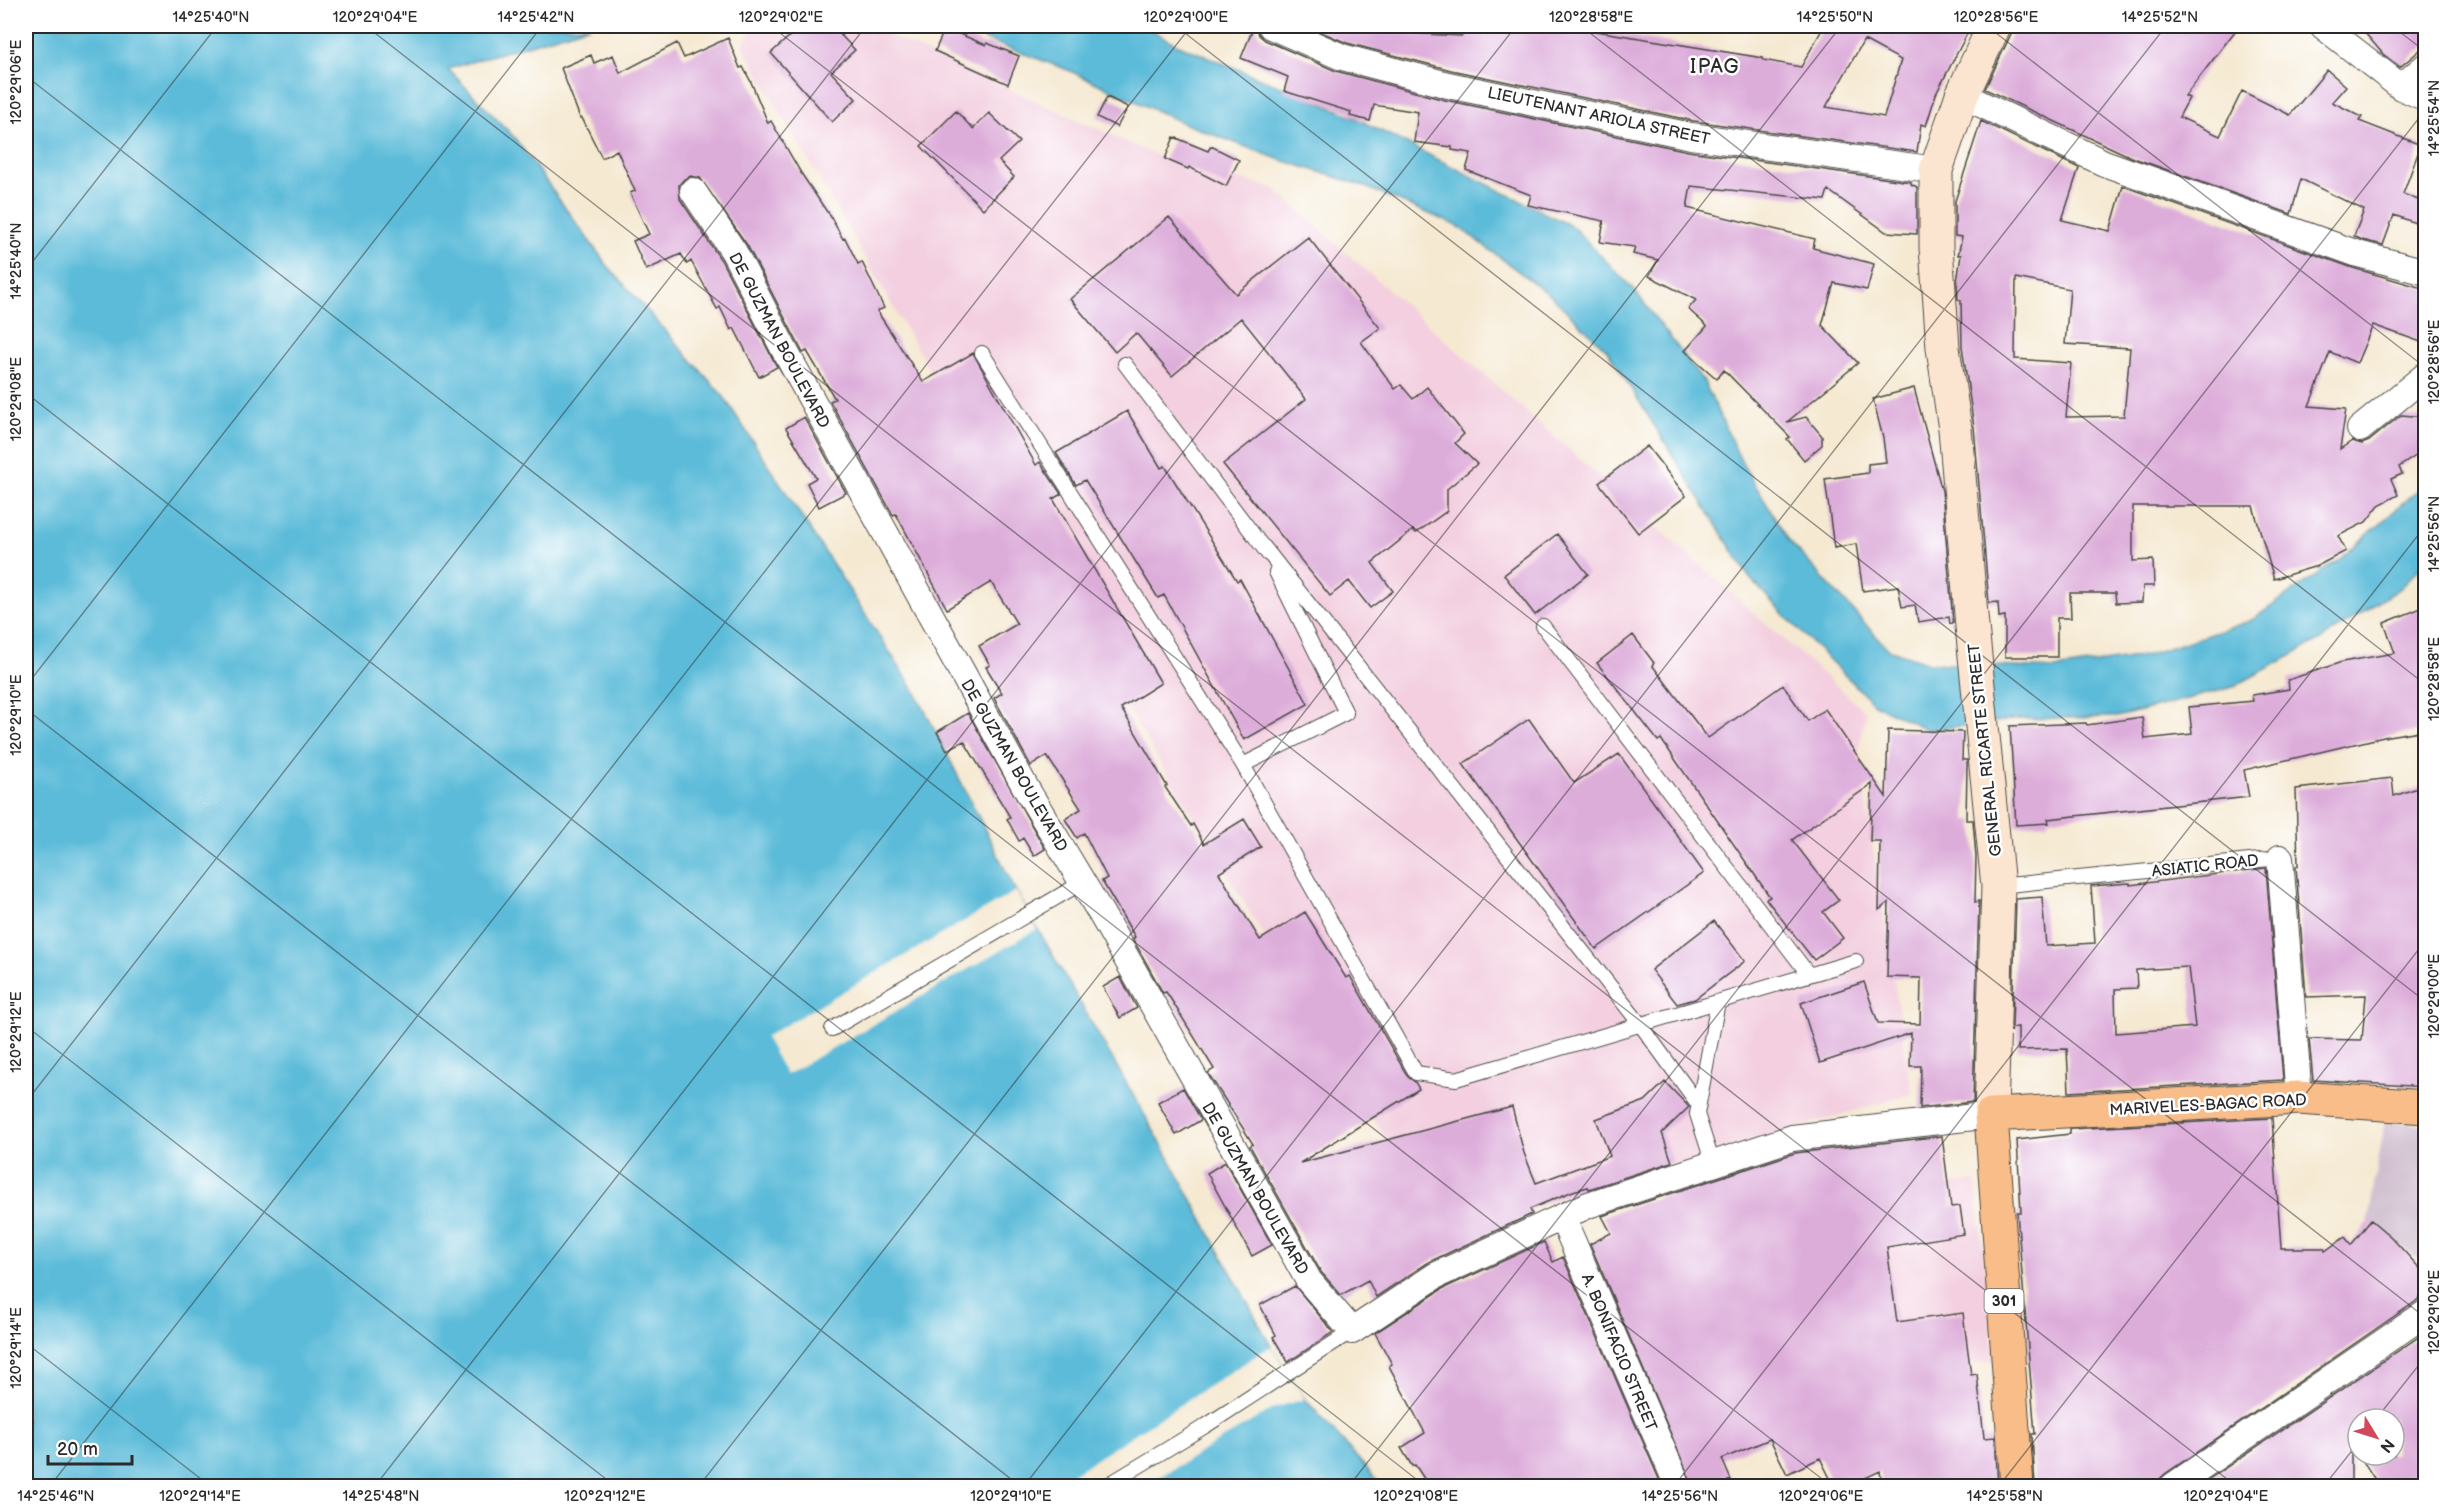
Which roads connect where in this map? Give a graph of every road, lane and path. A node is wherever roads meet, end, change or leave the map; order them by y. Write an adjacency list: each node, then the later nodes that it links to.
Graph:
1 (1271, 26): 8 (street, LIEUTENANT ARIOLA STREET)
2 (1994, 26): 6 (main road, GENERAL RICARTE STREET / 301)
3 (2323, 26): 5 (street)
4 (2426, 66): 5 (street)
5 (2401, 87): 7 (street)
6 (1962, 95): 8 (main road, GENERAL RICARTE STREET / 301); 10 (street)
7 (2426, 98)
8 (1936, 170): 20 (main road, GENERAL RICARTE STREET / 301)
9 (693, 191): 19 (street, DE GUZMAN BOULEVARD)
10 (2426, 272)
11 (982, 353): 17 (lane)
12 (1125, 364): 15 (lane)
13 (2426, 375): 14 (street)
14 (2360, 429)
15 (1264, 547): 17 (lane); 24 (lane)
16 (1543, 626): 22 (lane)
17 (1243, 765): 24 (lane)
18 (2280, 858): 20 (lane, ASIATIC ROAD); 26 (street, ASIATIC ROAD)
19 (1083, 882): 25 (lane); 33 (street, DE GUZMAN BOULEVARD)
20 (1998, 886): 29 (main road, GENERAL RICARTE STREET / 301)
21 (1856, 961): 22 (lane)
22 (1809, 975): 23 (lane)
23 (1718, 1002): 24 (lane); 27 (lane)
24 (1640, 1024): 27 (lane)
25 (832, 1029)
26 (2299, 1098): 28 (main road, MARIVELES-BAGAC ROAD); 29 (main road, MARIVELES-BAGAC ROAD)
27 (1698, 1104): 30 (lane)
28 (2426, 1107)
29 (1991, 1115): 30 (street); 36 (main road, GENERAL RICARTE STREET / 301)
30 (1713, 1164): 31 (street)
31 (1562, 1217): 33 (street); 35 (street, A. BONIFACIO STREET)
32 (2426, 1313): 37 (street)
33 (1352, 1331): 34 (lane)
34 (1106, 1486)
35 (1678, 1486)
36 (2017, 1486)
37 (2173, 1486)

